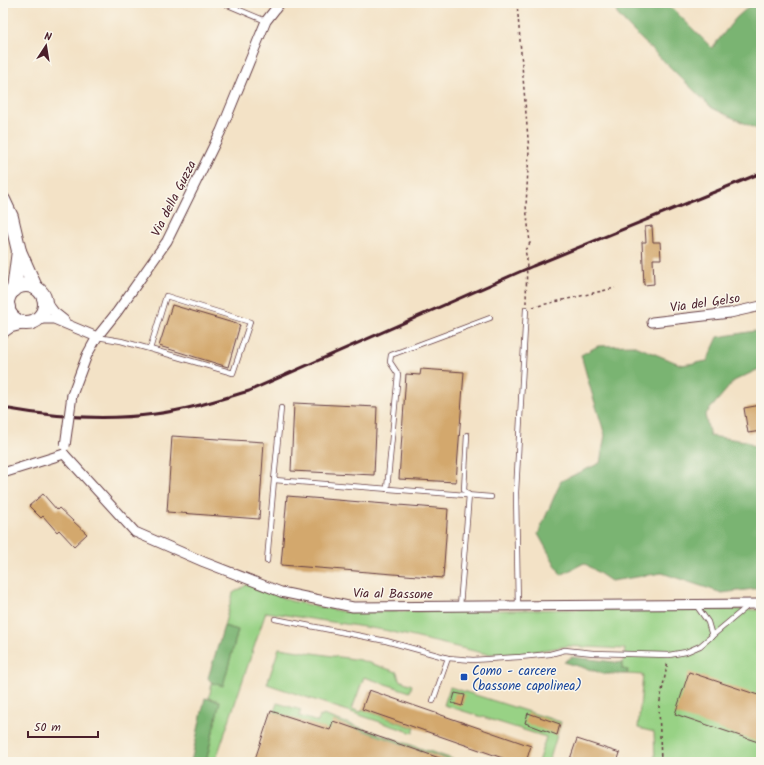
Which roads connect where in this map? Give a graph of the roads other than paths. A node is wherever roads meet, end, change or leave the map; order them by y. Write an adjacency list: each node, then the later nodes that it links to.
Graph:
1 (223, 3): 3 (lane)
2 (280, 3): 3 (street, Via della Guzza)
3 (266, 21): 17 (street, Via della Guzza)
4 (3, 200): 5 (main road)
5 (19, 251): 6 (main road); 7 (main road)
6 (35, 287): 7 (main road); 8 (main road)
7 (14, 290): 11 (main road)
8 (45, 300): 13 (main road); 15 (street)
9 (761, 306): 14 (street, Via del Gelso)
10 (526, 309): 32 (lane)
11 (6, 311): 13 (main road)
12 (490, 318): 24 (lane)
13 (32, 321): 15 (street); 16 (street)
14 (652, 322)
15 (70, 324): 17 (street)
16 (3, 332)
17 (96, 337): 18 (lane); 21 (street, Via della Guzza, bridge)
18 (150, 349): 18 (lane)
19 (281, 408): 23 (lane)
20 (468, 435): 25 (lane)
21 (64, 450): 22 (street); 31 (street, Via al Bassone)
22 (3, 473)
23 (274, 480): 24 (lane); 27 (lane)
24 (387, 489): 25 (lane)
25 (469, 495): 26 (lane); 31 (lane)
26 (491, 497)
27 (267, 561)
28 (750, 604): 29 (street, Via al Bassone); 30 (street, Via al Bassone); 34 (lane)
29 (761, 604)
30 (696, 605): 32 (street, Via al Bassone); 34 (lane)
31 (460, 606): 32 (street, Via al Bassone)
32 (518, 606)
33 (275, 619): 35 (lane)
34 (712, 636): 35 (lane)
35 (448, 658): 36 (lane)
36 (434, 701)

